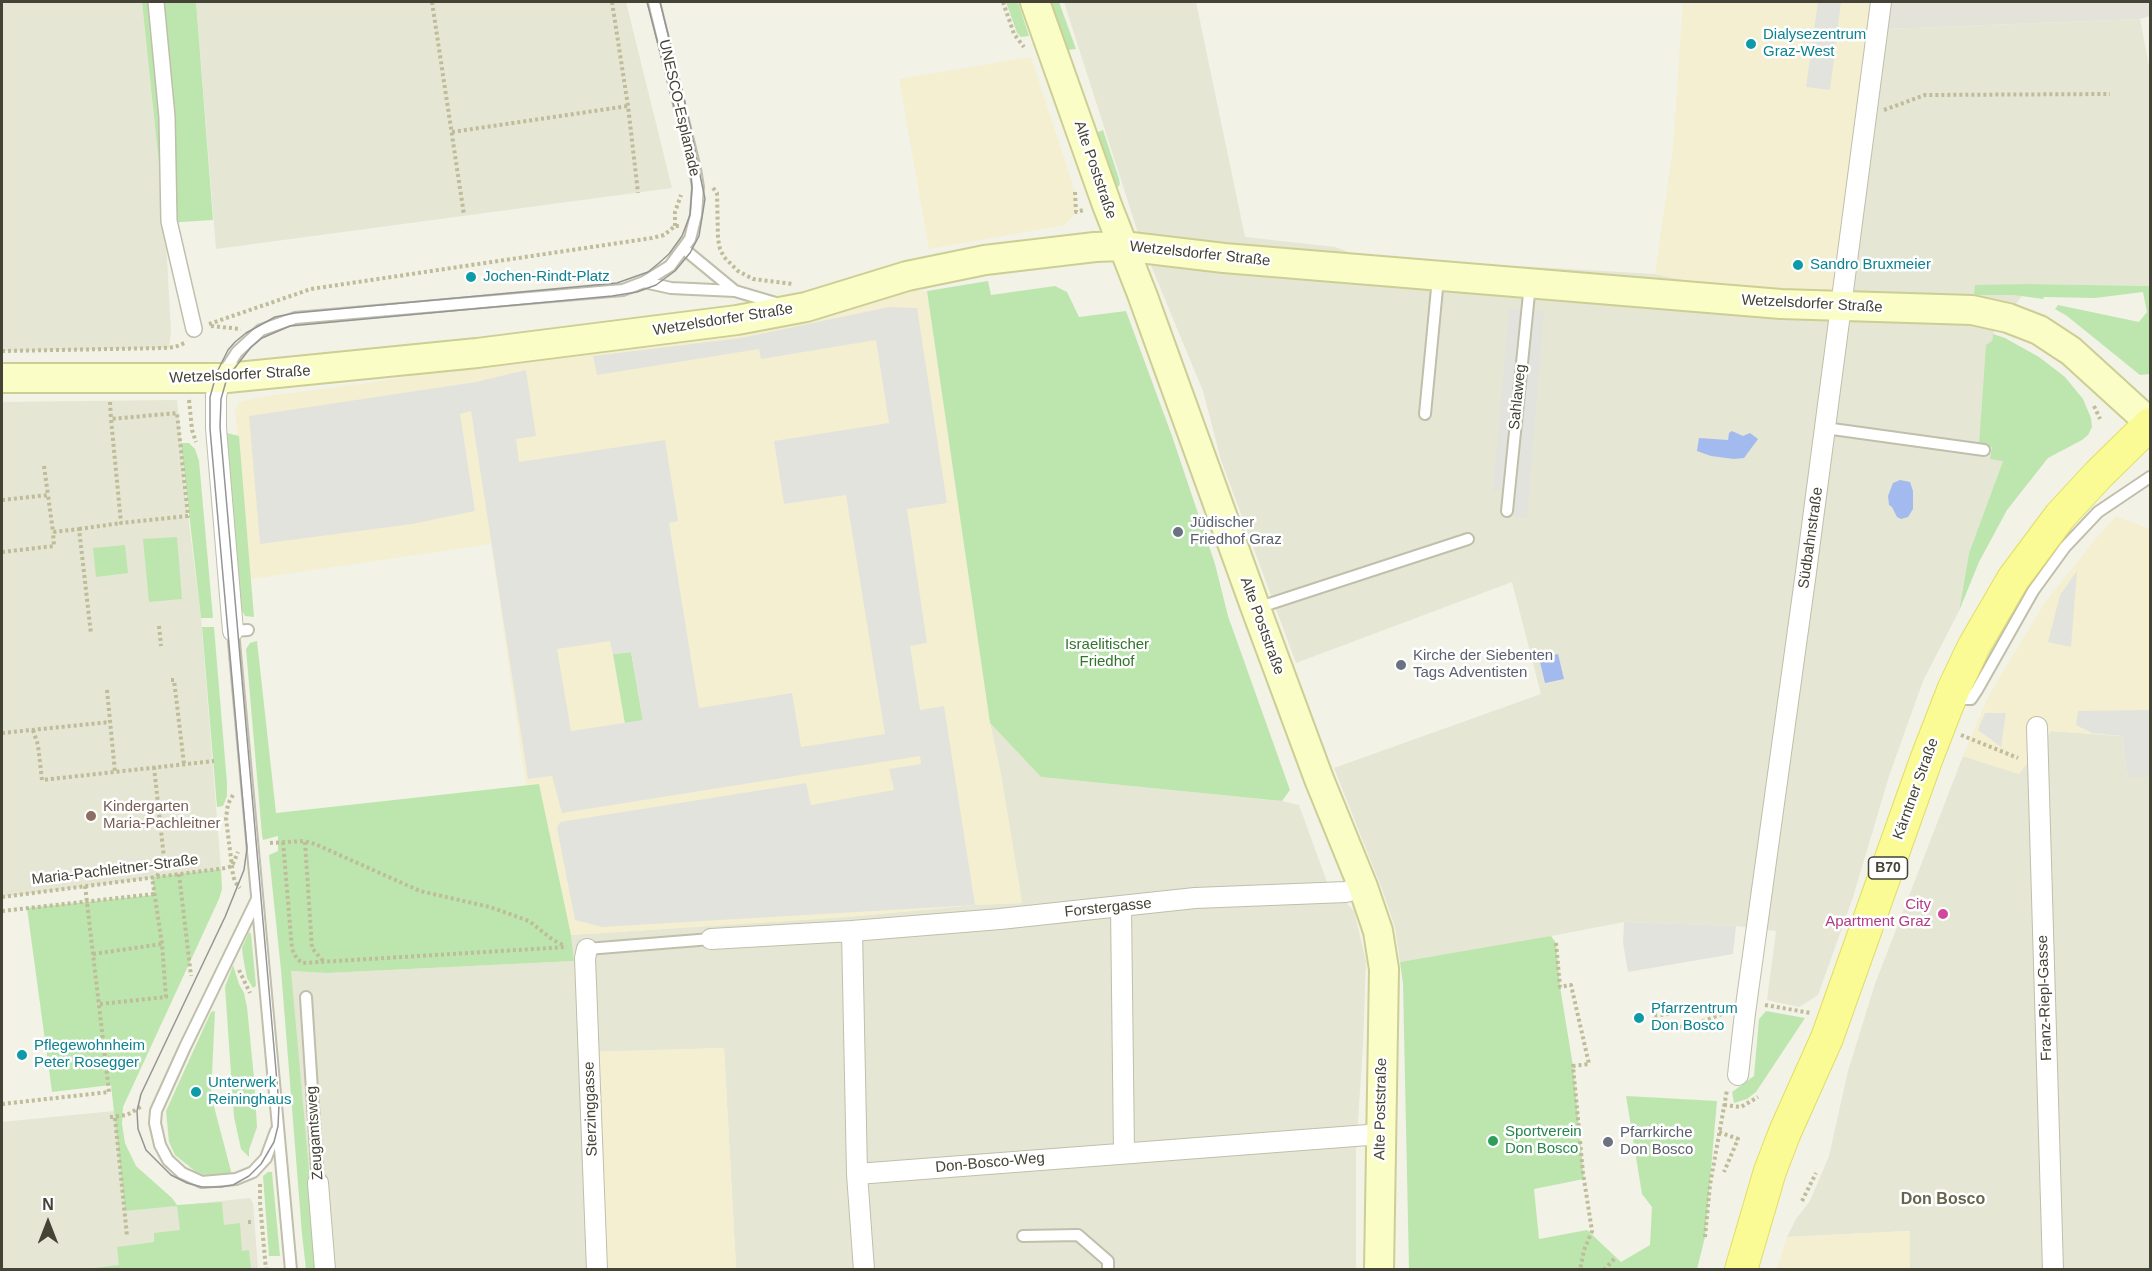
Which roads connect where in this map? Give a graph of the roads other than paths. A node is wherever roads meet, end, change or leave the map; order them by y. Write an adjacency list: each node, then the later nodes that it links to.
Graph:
1 (156, 2): 13 (street)
2 (654, 2): 6 (lane, UNESCO-Esplanade)
3 (1035, 2): 5 (main road, Alte Poststraße)
4 (1881, 2): 12 (street, Südbahnstraße)
5 (1123, 246): 7 (main road, Wetzelsdorfer Straße); 11 (main road, Wetzelsdorfer Straße); 23 (main road, Alte Poststraße)
6 (684, 249): 8 (lane, UNESCO-Esplanade); 10 (lane)
7 (1438, 275): 9 (main road, Wetzelsdorfer Straße); 16 (lane)
8 (644, 282): 10 (lane); 15 (lane)
9 (1530, 283): 12 (main road, Wetzelsdorfer Straße); 21 (lane, Sahlaweg)
10 (735, 291): 11 (lane)
11 (801, 295): 15 (main road, Wetzelsdorfer Straße)
12 (1841, 307): 17 (main road, Wetzelsdorfer Straße); 18 (street, Südbahnstraße)
13 (194, 329)
14 (2, 378): 15 (main road, Wetzelsdorfer Straße)
15 (220, 378): 24 (street)
16 (1425, 414)
17 (2151, 424): 25 (main road, Kärntner Straße / B70)
18 (1825, 428): 19 (lane); 34 (street, Südbahnstraße)
19 (1984, 450)
20 (2151, 477): 25 (lane)
21 (1507, 511)
22 (1468, 539): 23 (lane)
23 (1256, 609): 27 (main road, Alte Poststraße)
24 (241, 631): 28 (lane)
25 (1950, 699): 38 (main road, Kärntner Straße / B70)
26 (2037, 727): 50 (street, Franz-Riepl-Gasse)
27 (1363, 886): 29 (street, Forstergasse); 36 (main road, Alte Poststraße)
28 (257, 899): 35 (lane); 35 (lane)
29 (1121, 907): 30 (street, Forstergasse); 37 (street)
30 (852, 931): 31 (street, Forstergasse); 39 (street)
31 (711, 939): 32 (lane, Forstergasse)
32 (580, 950): 44 (street, Sterzinggasse)
33 (306, 997): 40 (lane, Zeugamtsweg)
34 (1738, 1075)
35 (277, 1110): 42 (lane)
36 (1381, 1134): 37 (street, Don-Bosco-Weg); 47 (main road, Alte Poststraße)
37 (1124, 1153): 39 (street, Don-Bosco-Weg)
38 (1770, 1172): 48 (main road); 49 (main road, Kärntner Straße / B70)
39 (857, 1174): 45 (street)
40 (318, 1183): 43 (street, Zeugamtsweg)
41 (1023, 1236): 46 (lane)
42 (291, 1269)
43 (325, 1269)
44 (597, 1269)
45 (864, 1269)
46 (1108, 1269)
47 (1379, 1269)
48 (1725, 1269)
49 (1741, 1269)
50 (2053, 1269)

